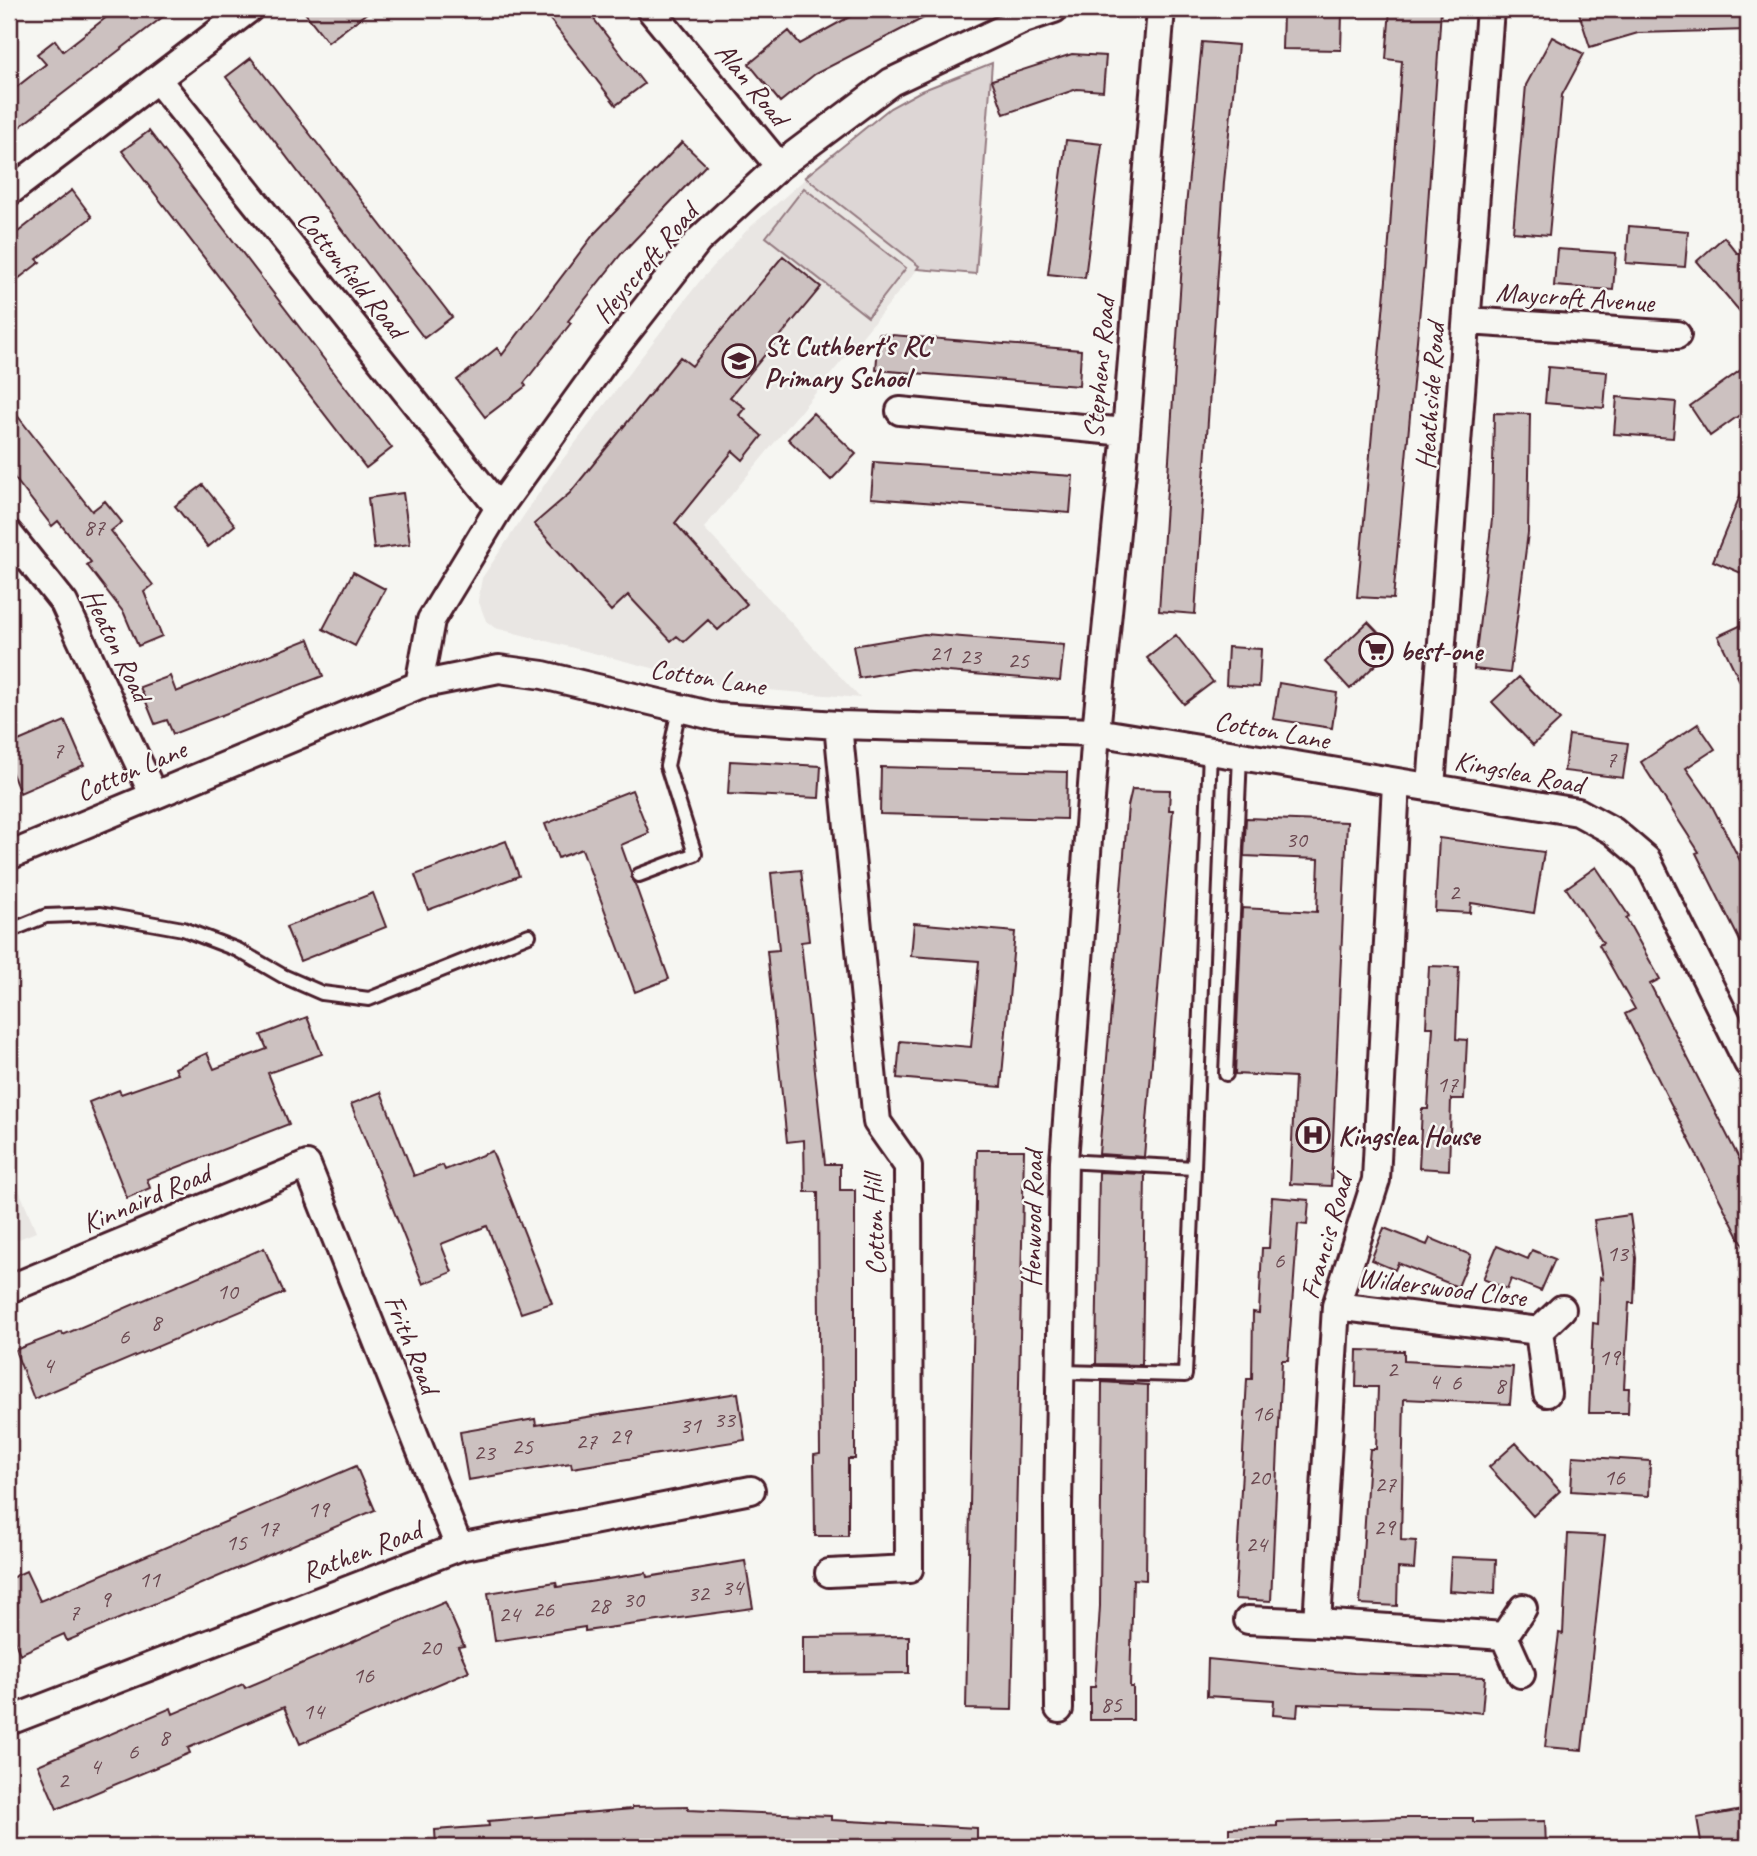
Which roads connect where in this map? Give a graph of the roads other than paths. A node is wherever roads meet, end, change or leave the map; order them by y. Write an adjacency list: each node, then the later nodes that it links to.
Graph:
1 (249, 9): 6 (street)
2 (650, 9): 7 (street, Alan Road)
3 (1054, 9): 7 (street, Heyscroft Road)
4 (1161, 9): 12 (street, Stephens Road)
5 (1490, 9): 9 (street, Heathside Road)
6 (157, 79): 8 (street); 13 (street, Cottonfield Road)
7 (779, 166): 13 (street, Heyscroft Road)
8 (9, 192)
9 (1468, 321): 10 (street, Maycroft Avenue); 22 (street, Heathside Road)
10 (1677, 335)
11 (900, 411): 12 (street)
12 (1126, 432): 18 (street, Stephens Road)
13 (499, 508): 15 (street, Heyscroft Road)
14 (9, 534): 23 (street, Heaton Road)
15 (419, 685): 16 (street, Cotton Lane); 23 (street, Cotton Lane)
16 (680, 709): 17 (street, Cotton Lane); 25 (lane)
17 (838, 725): 18 (street, Cotton Lane); 41 (street, Cotton Hill)
18 (1096, 732): 19 (street, Cotton Lane); 30 (street, Henwood Road)
19 (1210, 751): 20 (street, Cotton Lane); 32 (lane)
20 (1240, 756): 21 (street, Cotton Lane); 29 (lane)
21 (1396, 783): 22 (street, Cotton Lane); 34 (street, Francis Road)
22 (1432, 787): 28 (street, Kingslea Road)
23 (153, 794): 24 (street, Cotton Lane)
24 (9, 856)
25 (639, 875)
26 (9, 931): 27 (lane)
27 (529, 935)
28 (1748, 1063)
29 (1226, 1074)
30 (1064, 1161): 32 (lane); 37 (street, Henwood Road)
31 (307, 1165): 33 (street, Kinnaird Road); 40 (street, Frith Road)
32 (1194, 1168): 37 (lane)
33 (9, 1289)
34 (1336, 1306): 36 (street, Wilderswood Close); 44 (street, Francis Road)
35 (1562, 1309): 36 (street, Wilderswood Close)
36 (1539, 1331): 38 (street, Wilderswood Close)
37 (1061, 1372): 47 (street, Henwood Road)
38 (1547, 1393)
39 (751, 1490): 40 (street, Rathen Road)
40 (459, 1547): 48 (street, Rathen Road)
41 (829, 1573)
42 (1523, 1608): 45 (street)
43 (1248, 1620): 44 (street)
44 (1317, 1623): 45 (street)
45 (1504, 1636): 46 (street)
46 (1521, 1675)
47 (1059, 1709)
48 (9, 1721)

